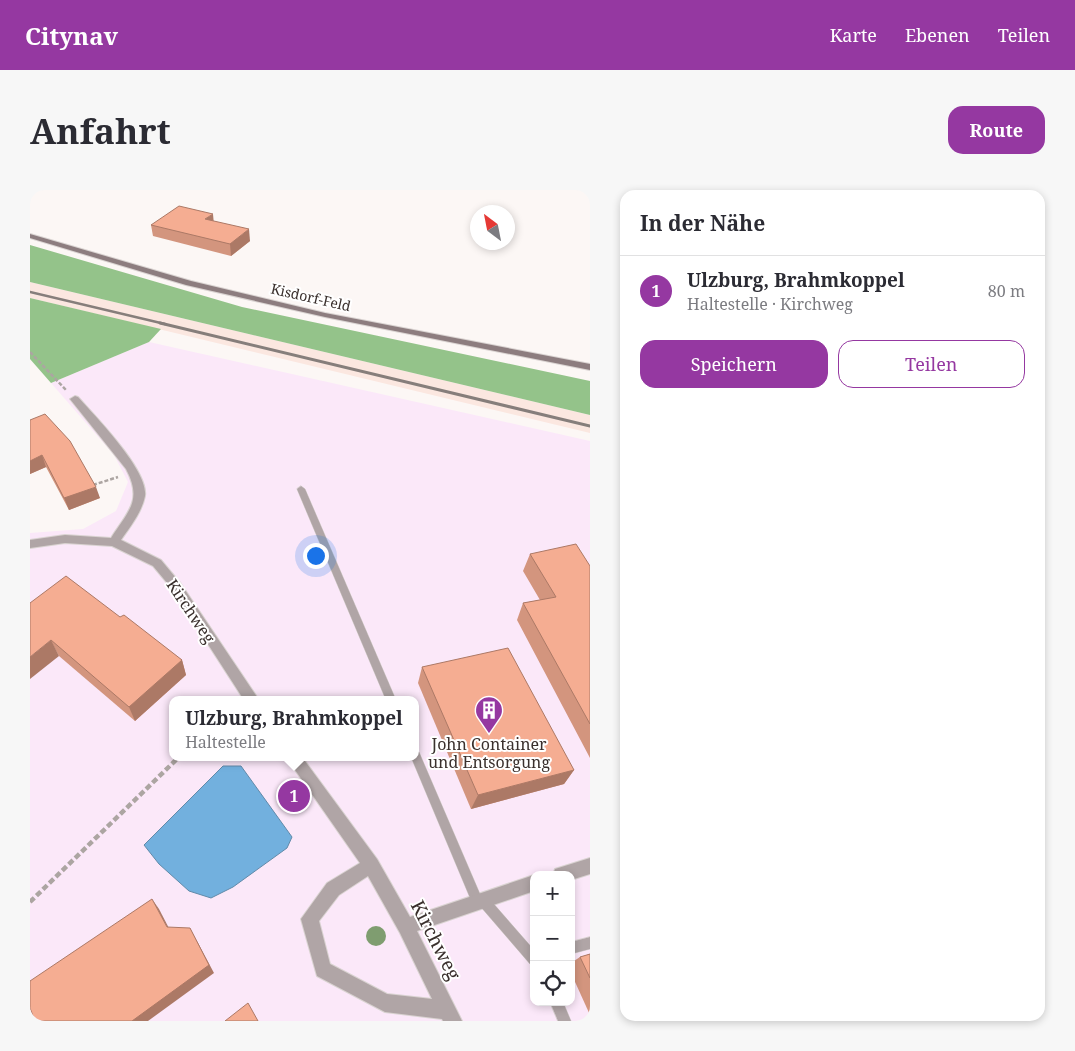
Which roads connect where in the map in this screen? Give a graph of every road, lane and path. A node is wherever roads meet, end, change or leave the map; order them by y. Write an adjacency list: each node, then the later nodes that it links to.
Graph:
1 (30, 236): 3 (main road, Kisdorf-Feld)
2 (30, 352): 4 (path)
3 (590, 367)
4 (75, 399): 5 (street)
5 (133, 472): 6 (path); 8 (street)
6 (93, 486)
7 (301, 489): 11 (lane)
8 (114, 542): 9 (street, Kirchweg); 10 (street, Kirchweg)
9 (30, 544)
10 (249, 696)
11 (390, 696)
12 (175, 761): 20 (path)
13 (296, 761): 15 (street, Kirchweg)
14 (418, 761): 19 (lane)
15 (370, 865): 21 (street, Kirchweg); 26 (street, Kirchweg)
16 (590, 866): 17 (street)
17 (574, 871)
18 (530, 884): 19 (street)
19 (480, 900): 21 (street); 24 (lane)
20 (30, 902)
21 (406, 927): 26 (street, Kirchweg)
22 (590, 943): 23 (lane)
23 (575, 947)
24 (530, 956)
25 (558, 1006): 27 (lane)
26 (450, 1015)
27 (565, 1021)

